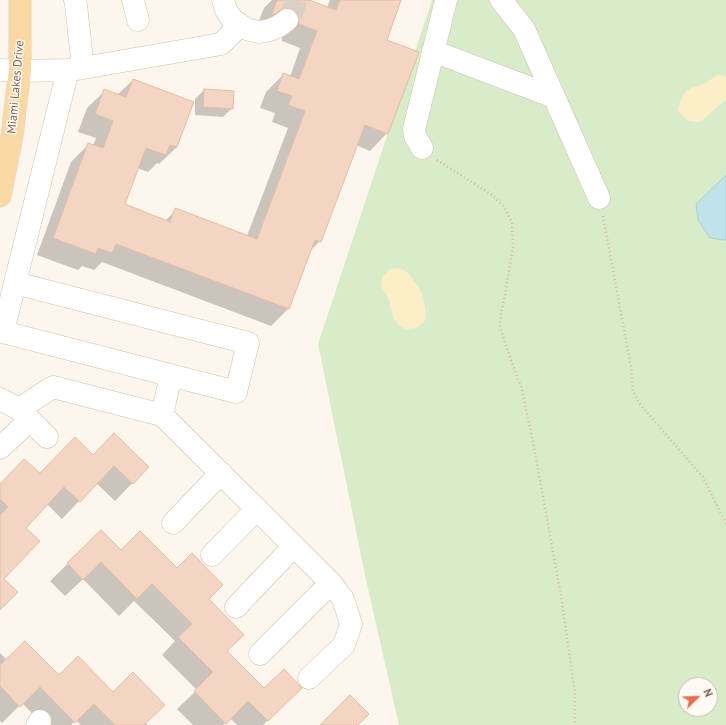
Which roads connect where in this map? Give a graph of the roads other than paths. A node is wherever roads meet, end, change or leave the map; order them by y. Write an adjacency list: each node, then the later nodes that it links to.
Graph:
1 (20, 0): 10 (main road, Miami Lakes Drive)
2 (75, 0): 9 (lane)
3 (224, 0): 7 (lane)
4 (446, 0): 8 (lane)
5 (501, 0): 11 (lane)
6 (287, 20): 7 (lane)
7 (240, 25): 9 (lane)
8 (434, 51): 11 (lane); 12 (lane)
9 (76, 69): 10 (lane); 15 (lane)
10 (10, 70): 13 (main road, Miami Lakes Drive)
11 (554, 97): 14 (lane)
12 (422, 148)
13 (0, 196)
14 (599, 198)
15 (15, 283): 16 (lane); 16 (lane)
16 (171, 375): 18 (lane)
17 (16, 409): 18 (lane); 19 (lane); 20 (lane)
18 (162, 415): 21 (lane)
19 (47, 437)
20 (0, 448)
21 (221, 473): 22 (lane); 23 (lane)
22 (256, 509): 24 (lane); 25 (lane)
23 (173, 523)
24 (294, 546): 26 (lane); 27 (lane)
25 (212, 555)
26 (331, 583): 28 (lane); 29 (lane)
27 (236, 607)
28 (260, 654)
29 (309, 678)

